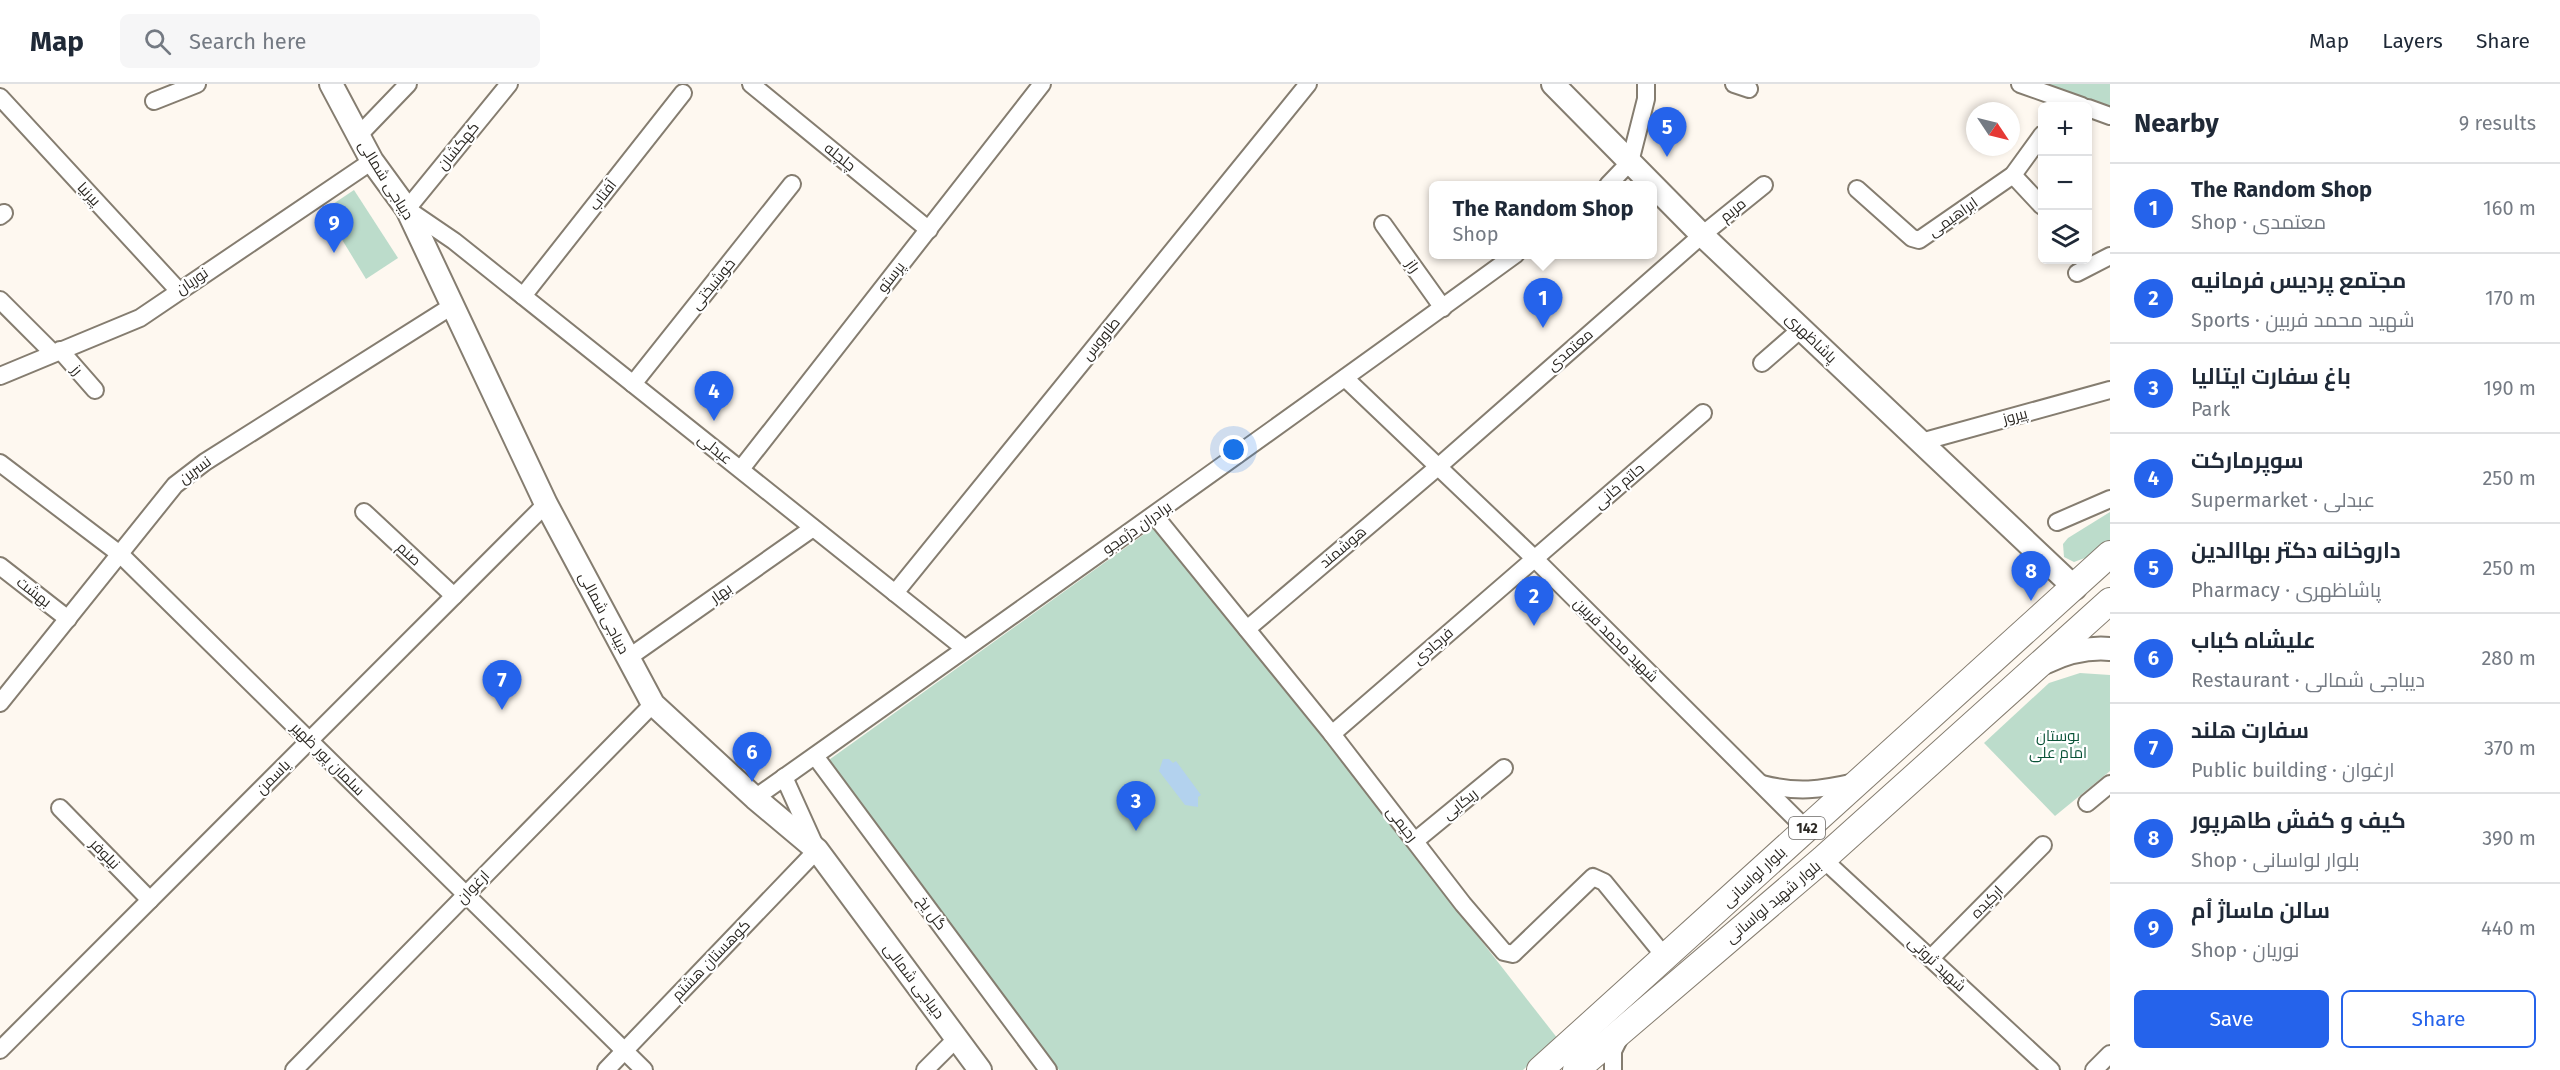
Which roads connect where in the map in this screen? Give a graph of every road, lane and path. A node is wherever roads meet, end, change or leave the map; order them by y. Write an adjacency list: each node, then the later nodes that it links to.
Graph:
1 (197, 84): 11 (street)
2 (331, 84): 18 (main road, دیباجی شمالی)
3 (408, 84): 18 (street)
4 (509, 84): 30 (street, کهکشان)
5 (751, 84): 32 (street, چلچله)
6 (1041, 84): 32 (street, پرستو)
7 (1308, 84): 68 (street, طاووس)
8 (1553, 84): 21 (main road, پاشاظهری)
9 (1646, 84): 21 (street)
10 (2020, 84): 15 (street)
11 (167, 89): 14 (street)
12 (683, 93): 40 (street, آفتاب)
13 (0, 97): 39 (street, پیرنیا)
14 (154, 101)
15 (2064, 102)
16 (2092, 110): 17 (street)
17 (2110, 117)
18 (358, 136): 20 (main road, دیباجی شمالی)
19 (2038, 142): 22 (street, ابراهیمی)
20 (372, 160): 30 (main road, دیباجی شمالی); 39 (street, نوریان)
21 (1630, 162): 23 (street); 24 (main road, پاشاظهری)
22 (2013, 175): 28 (street, ابراهیمی); 29 (street)
23 (1613, 181)
24 (1649, 181)
25 (792, 184): 49 (street, خوشبختی)
26 (1764, 185): 33 (street, مریم)
27 (1657, 189): 33 (main road, پاشاظهری)
28 (1857, 189)
29 (2038, 201)
30 (407, 209): 34 (street, عبدلی); 35 (main road, دیباجی شمالی)
31 (1383, 224): 43 (street, راز)
32 (928, 230): 56 (street, پرستو)
33 (1702, 235): 44 (main road, پاشاظهری); 55 (street, معتمدی)
34 (454, 241): 35 (street); 40 (street, عبدلی)
35 (428, 256): 42 (main road, دیباجی شمالی)
36 (2098, 258): 38 (street)
37 (1510, 259): 43 (street, برادران دژمجو)
38 (2077, 273)
39 (178, 290): 45 (street, نوریان)
40 (523, 296): 49 (street, عبدلی)
41 (0, 300): 45 (street, رز)
42 (452, 306): 58 (main road, دیباجی شمالی); 64 (street, نسرین)
43 (1443, 308): 48 (street, برادران دژمجو)
44 (1801, 329): 46 (street); 53 (main road, پاشاظهری)
45 (56, 352): 47 (street, نوریان); 50 (street, رز)
46 (1762, 363)
47 (0, 376)
48 (1345, 378): 55 (street, شهید محمد فربین); 60 (street, برادران دژمجو)
49 (633, 384): 56 (street, عبدلی)
50 (95, 390)
51 (2110, 390): 53 (street, پیروز)
52 (1704, 413): 65 (street, حاتم خانی)
53 (1921, 442): 67 (main road, پاشاظهری)
54 (0, 463): 64 (street, سلمان پور ظهیر)
55 (1439, 466): 65 (street, شهید محمد فربین); 72 (street, هوشمند)
56 (741, 470): 62 (street, عبدلی)
57 (2110, 499): 61 (street)
58 (546, 504): 69 (street, یاسمن); 76 (main road, دیباجی شمالی)
59 (364, 512): 69 (street, صنم)
60 (1155, 516): 72 (street, رحیمی); 74 (street, برادران دژمجو)
61 (2057, 522)
62 (813, 528): 68 (street, عبدلی); 76 (street, بهار)
63 (2110, 554): 67 (main road, بلوار لواسانی)
64 (121, 555): 71 (street, نسرین); 81 (street, سلمان پور ظهیر)
65 (1535, 559): 80 (street, فرجادی); 86 (street, شهید محمد فربین)
66 (0, 566): 71 (street, بهشت)
67 (2074, 588): 70 (main road); 73 (main road, بلوار لواسانی / 142)
68 (895, 593): 74 (street, عبدلی)
69 (454, 596): 81 (street, یاسمن)
70 (2107, 615): 77 (main road, 142)
71 (68, 619): 78 (street, نسرین)
72 (1246, 629): 80 (street, رحیمی)
73 (2017, 640): 77 (main road); 85 (main road, بلوار لواسانی / 142)
74 (964, 648): 82 (street, برادران دژمجو)
75 (2110, 649): 77 (main road)
76 (628, 658): 79 (main road, دیباجی شمالی)
77 (2039, 665): 95 (main road, بلوار شهید لواسانی / 142)
78 (0, 703)
79 (653, 704): 88 (main road, دیباجی شمالی); 96 (street, ارغوان)
80 (1332, 734): 92 (street, رحیمی)
81 (309, 740): 96 (street, سلمان پور ظهیر); 97 (street, یاسمن)
82 (815, 756): 84 (street, برادران دژمجو); 110 (street, گل یخ)
83 (1504, 768): 92 (street, ریکایی)
84 (784, 777): 88 (street, برادران دژمجو); 94 (street)
85 (1858, 781): 86 (street); 91 (main road, بلوار لواسانی / 142)
86 (1761, 784): 91 (street, شهید محمد فربین)
87 (2110, 784): 89 (street)
88 (754, 798): 94 (main road, دیباجی شمالی)
89 (2087, 803)
90 (60, 808): 97 (street, نیلوفر)
91 (1806, 829): 98 (main road, بلوار لواسانی / 142)
92 (1415, 841): 98 (street, رحیمی)
93 (2043, 845): 99 (street, ارکیده)
94 (817, 850): 101 (main road, دیباجی شمالی); 103 (street, کوهستان هشتم)
95 (1824, 858): 99 (street, شهید ثروتی); 100 (main road, بلوار شهید لواسانی / 142)
96 (466, 895): 103 (street, سلمان پور ظهیر); 105 (street, ارغوان)
97 (150, 900): 102 (street, یاسمن)
98 (1665, 958): 111 (main road, بلوار لواسانی / 142)
99 (1931, 958): 114 (street, شهید ثروتی)
100 (1623, 1029): 112 (main road, بلوار شهید لواسانی / 142); 113 (street)
101 (957, 1038): 108 (street); 109 (main road, دیباجی شمالی)
102 (0, 1050)
103 (624, 1051): 106 (street, کوهستان هشتم); 107 (street, سلمان پور ظهیر)
104 (2110, 1054): 115 (street)
105 (294, 1070)
106 (606, 1070)
107 (644, 1070)
108 (925, 1070)
109 (980, 1070)
110 (1048, 1070)
111 (1540, 1070)
112 (1576, 1070)
113 (1613, 1070)
114 (2051, 1070)
115 (2094, 1070)

